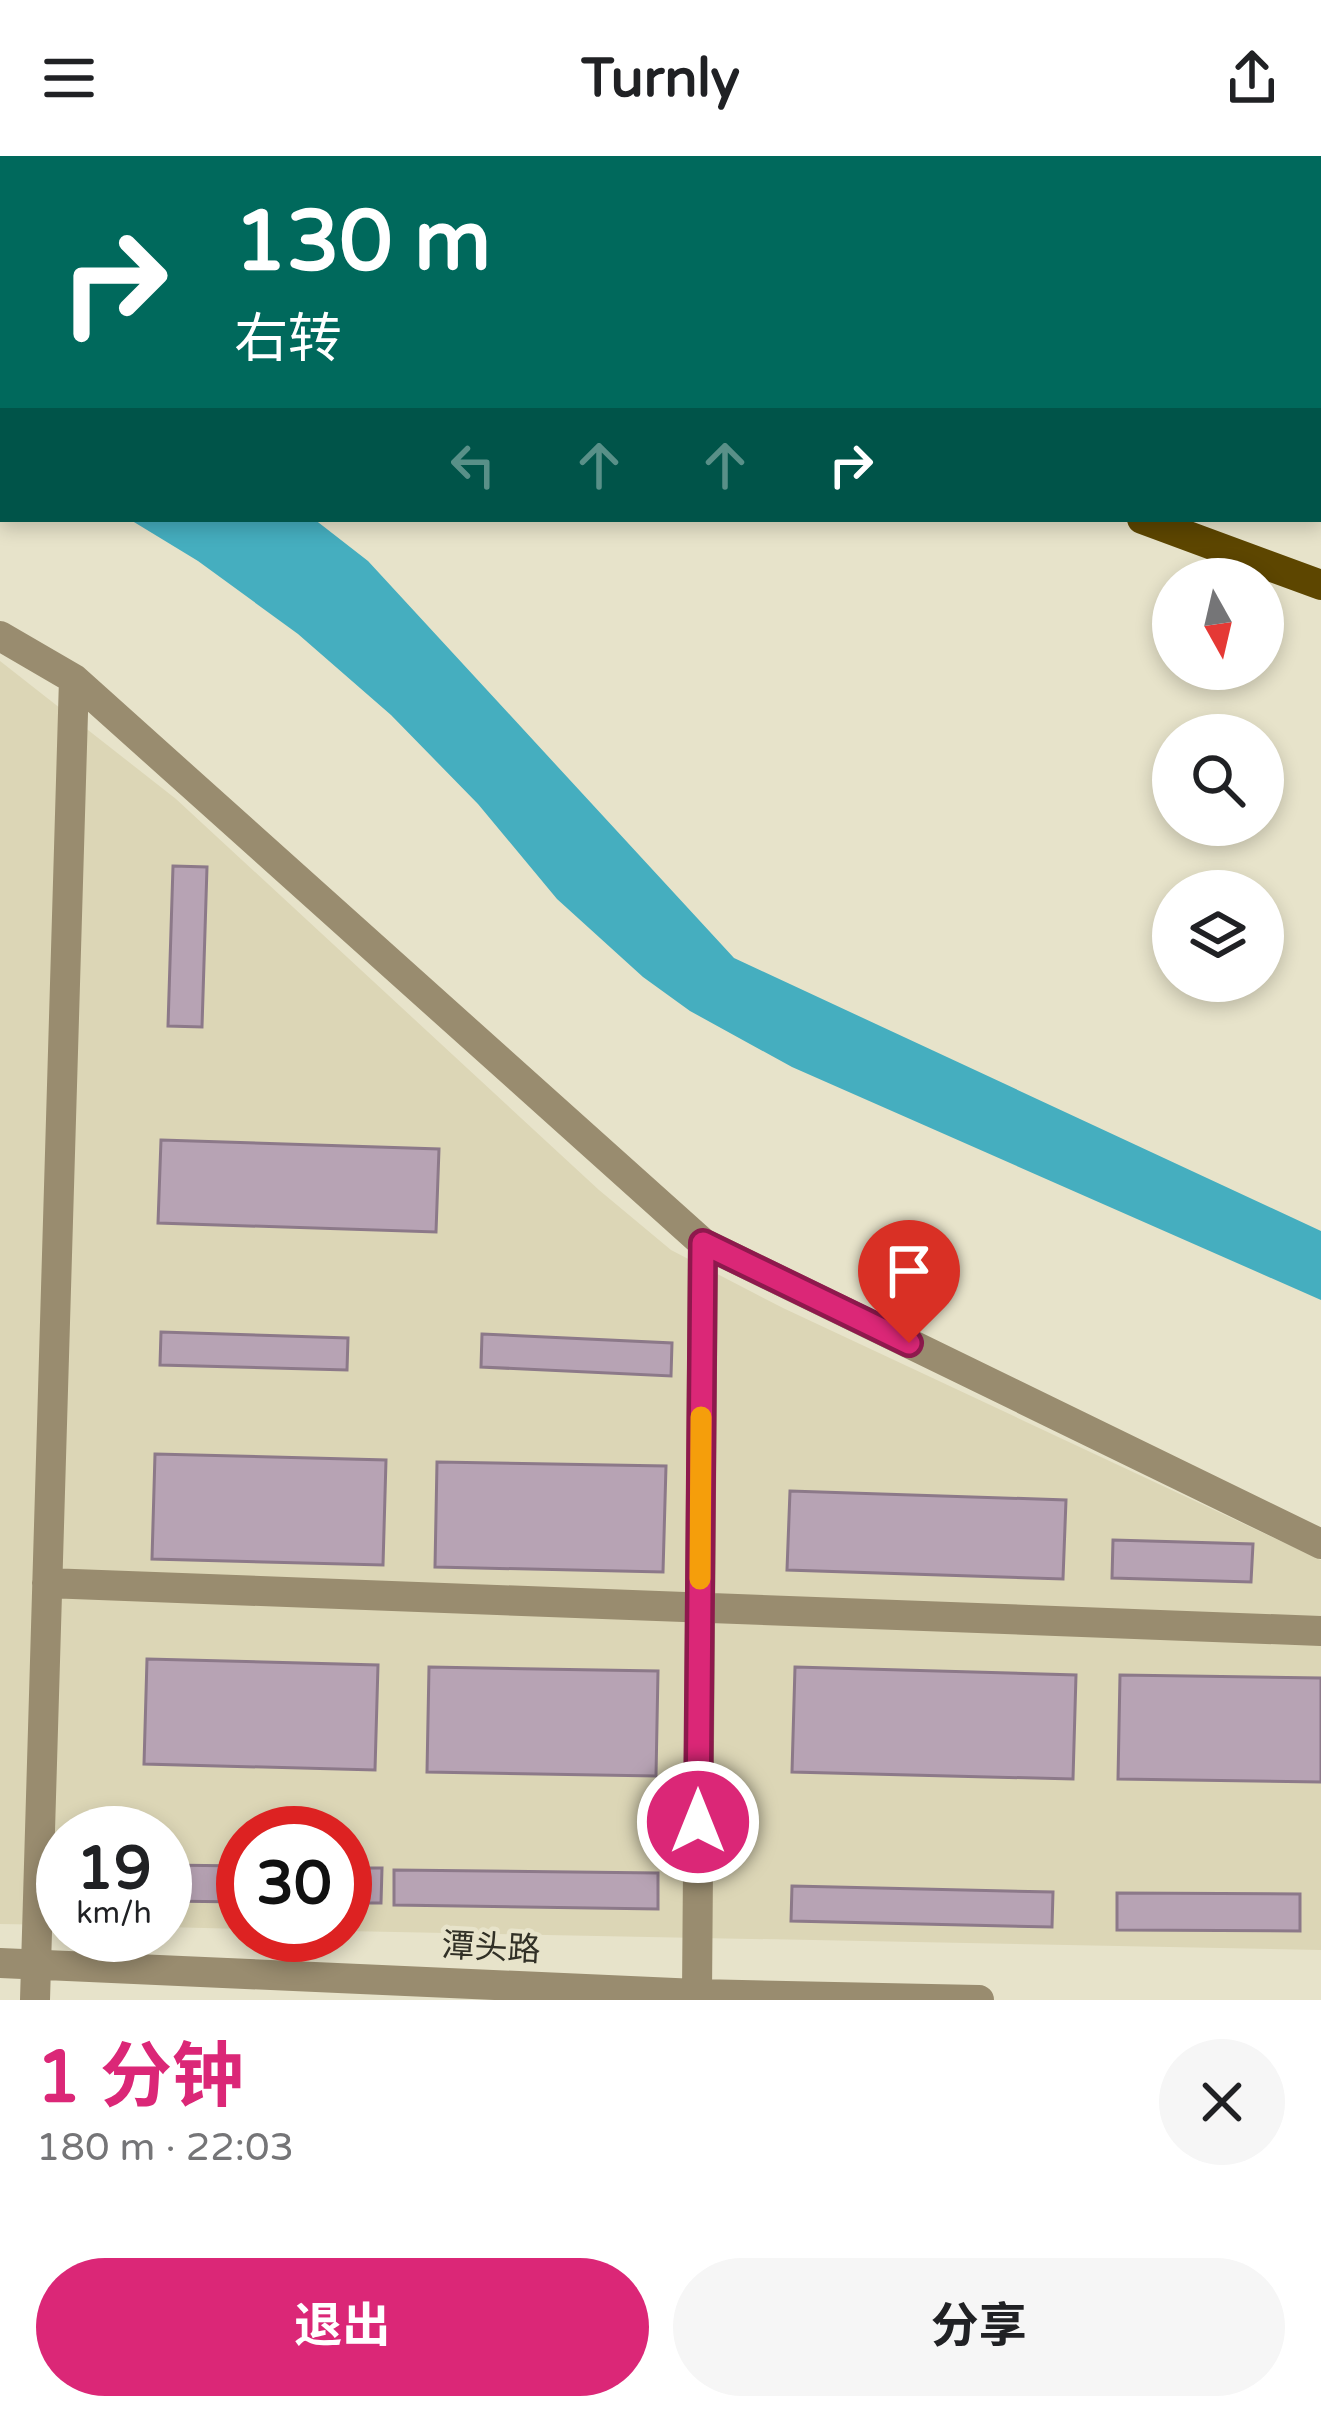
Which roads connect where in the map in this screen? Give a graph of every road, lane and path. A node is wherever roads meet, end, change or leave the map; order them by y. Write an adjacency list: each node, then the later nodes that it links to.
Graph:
1 (1150, 522): 2 (main road)
2 (1321, 585)
3 (0, 636): 4 (street)
4 (74, 679): 5 (street); 7 (street)
5 (703, 1243): 6 (street); 8 (street)
6 (1321, 1544)
7 (47, 1583): 8 (street); 11 (street)
8 (700, 1608): 9 (street); 12 (street)
9 (1321, 1631)
10 (0, 1964): 11 (street, 潭头路)
11 (36, 1964): 12 (street, 潭头路); 13 (street)
12 (697, 1994): 14 (street, 潭头路)
13 (35, 2000)
14 (979, 2000)

